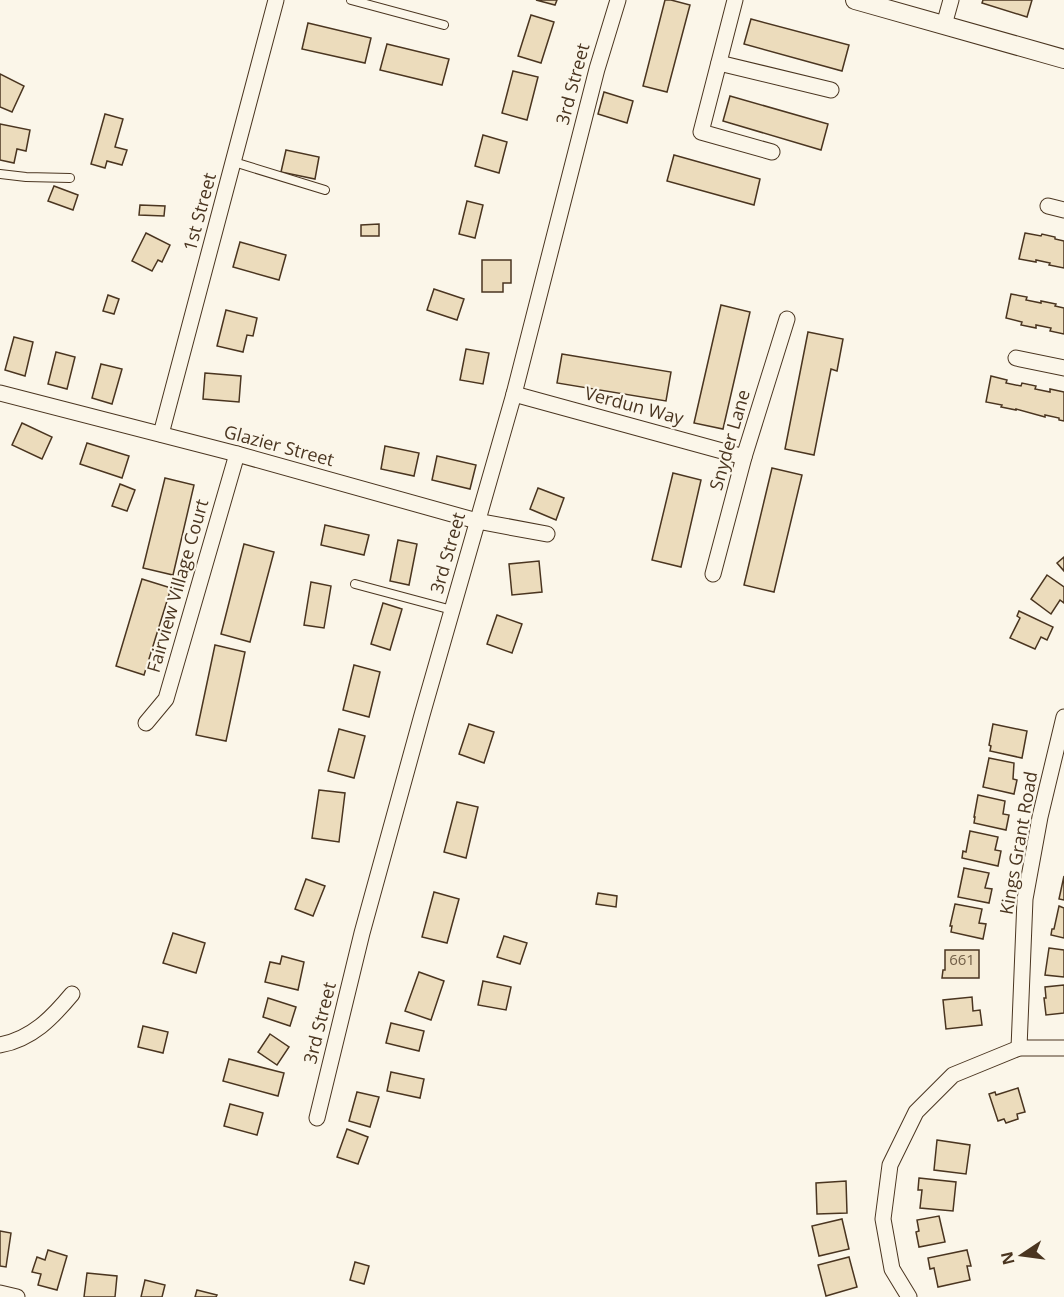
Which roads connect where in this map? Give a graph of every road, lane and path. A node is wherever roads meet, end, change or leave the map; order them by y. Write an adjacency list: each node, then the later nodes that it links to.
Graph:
1 (276, 0): 13 (street, 1st Street)
2 (351, 0): 7 (lane)
3 (618, 0): 23 (street, 3rd Street)
4 (735, 0): 10 (street)
5 (855, 0): 8 (street)
6 (951, 0): 8 (street)
7 (444, 25)
8 (944, 25): 9 (street)
9 (1064, 59)
10 (718, 63): 11 (street); 12 (street)
11 (831, 90)
12 (772, 152)
13 (234, 162): 16 (lane); 24 (street, 1st Street)
14 (0, 174): 15 (lane)
15 (70, 178)
16 (325, 190)
17 (1048, 206): 18 (street)
18 (1064, 210)
19 (788, 319): 26 (street, Snyder Lane)
20 (1016, 358): 21 (street)
21 (1064, 368)
22 (0, 393): 24 (street, Glazier Street)
23 (514, 394): 26 (street, Verdun Way); 27 (street, 3rd Street)
24 (161, 434): 25 (street, Glazier Street)
25 (237, 454): 27 (street, Glazier Street); 33 (street, Fairview Village Court)
26 (744, 457): 29 (street, Snyder Lane)
27 (477, 521): 28 (street, Glazier Street); 31 (street, 3rd Street)
28 (548, 534)
29 (713, 574)
30 (355, 584): 31 (lane)
31 (452, 610): 38 (street, 3rd Street)
32 (1064, 717): 36 (street, Kings Grant Road)
33 (146, 723)
34 (72, 994): 35 (street)
35 (0, 1045)
36 (1019, 1048): 37 (street); 41 (street)
37 (1064, 1048)
38 (317, 1118)
39 (0, 1293): 40 (street)
40 (17, 1297)
41 (909, 1297)

